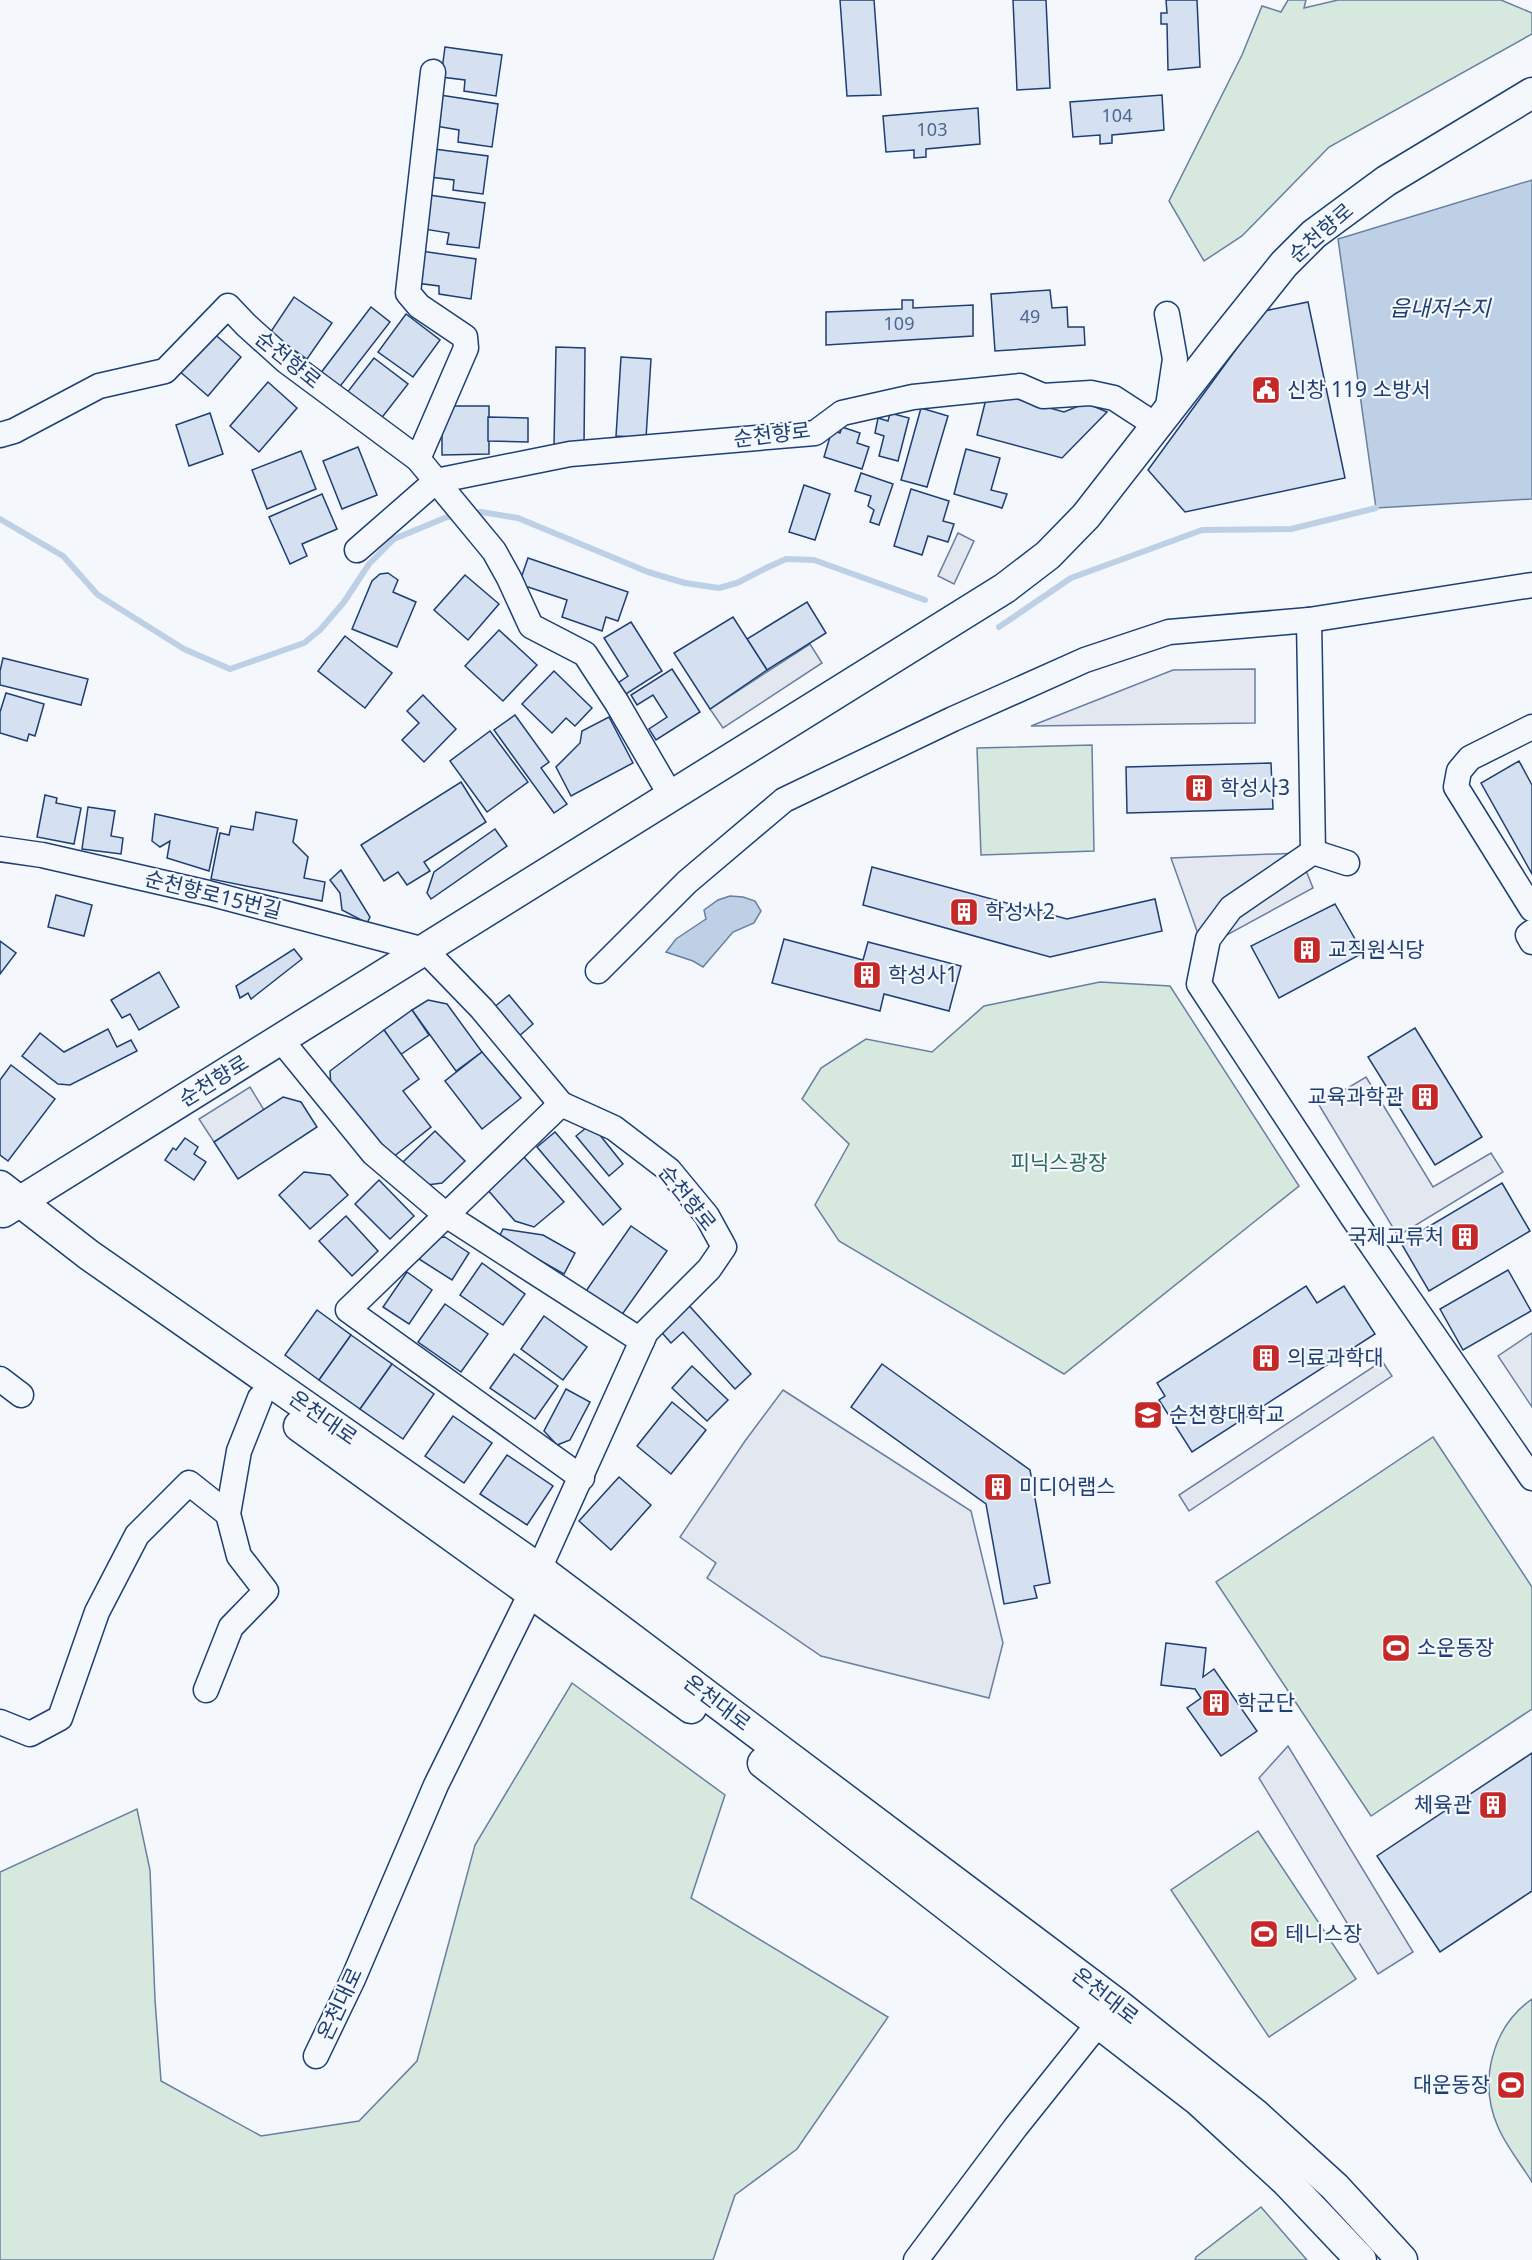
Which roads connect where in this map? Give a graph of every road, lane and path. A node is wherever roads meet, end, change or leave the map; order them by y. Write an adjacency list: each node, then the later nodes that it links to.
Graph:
1 (433, 72): 6 (street)
2 (1532, 93): 4 (main road, 순천향로)
3 (1167, 314): 4 (street)
4 (1162, 420): 7 (street, 순천향로); 12 (main road, 순천향로)
5 (0, 435): 6 (street, 순천향로)
6 (418, 459): 7 (street, 순천향로)
7 (436, 481): 8 (street); 12 (street)
8 (357, 550)
9 (1532, 585): 10 (street)
10 (1309, 620): 14 (street); 20 (street)
11 (1532, 727): 16 (street)
12 (671, 796): 19 (main road, 순천향로)
13 (0, 849): 19 (street, 순천향로15번길)
14 (1313, 852): 15 (street); 30 (street)
15 (1347, 863)
16 (1532, 909)
17 (1532, 932): 18 (street)
18 (1532, 942)
19 (425, 950): 21 (main road, 순천향로); 22 (street, 순천향로)
20 (598, 971)
21 (281, 1040): 23 (main road, 순천향로); 24 (street)
22 (561, 1104): 24 (street); 25 (street, 순천향로)
23 (5, 1206): 28 (main road, 온천대로); 32 (main road, 온천대로)
24 (446, 1215): 25 (street); 29 (street)
25 (642, 1341): 29 (street, 순천향로)
26 (0, 1379): 27 (street)
27 (21, 1395)
28 (260, 1398): 31 (street, 온천대로); 32 (main road, 온천대로)
29 (582, 1478): 32 (street, 순천향로)
30 (1532, 1478)
31 (228, 1515): 33 (street, 온천대로); 34 (street)
32 (535, 1581): 35 (main road, 온천대로); 36 (street, 온천대로); 39 (main road, 온천대로)
33 (206, 1690)
34 (0, 1722)
35 (1098, 2024): 37 (street); 38 (main road, 온천대로)
36 (316, 2056)
37 (916, 2260)
38 (1361, 2260)
39 (1402, 2260)

